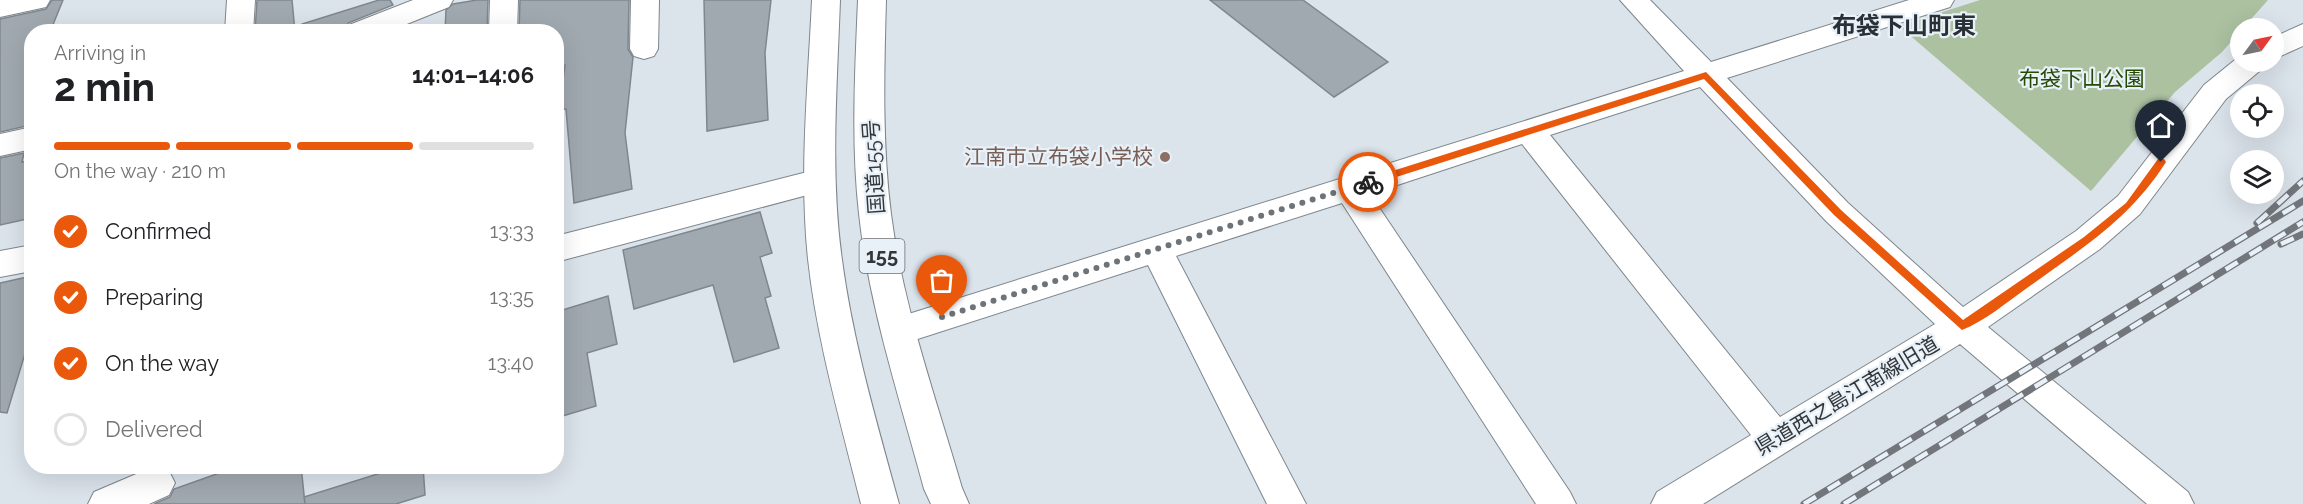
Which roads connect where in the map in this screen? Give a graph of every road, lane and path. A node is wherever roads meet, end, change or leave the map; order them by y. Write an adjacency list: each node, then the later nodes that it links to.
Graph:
1 (36, 0): 10 (main road)
2 (241, 0): 12 (main road)
3 (439, 0): 13 (main road)
4 (504, 0): 14 (main road)
5 (645, 0): 17 (main road)
6 (826, 0): 23 (main road, 155)
7 (872, 0): 30 (main road, 国道155号 / 155)
8 (1634, 0): 19 (main road)
9 (1940, 0): 11 (main road)
10 (0, 8)
11 (1878, 8): 19 (main road)
12 (240, 24)
13 (379, 24)
14 (503, 24)
15 (2303, 34): 16 (main road)
16 (2284, 44)
17 (644, 49)
18 (2240, 72): 29 (main road, 県道西之島江南線旧道)
19 (1706, 75): 20 (main road); 29 (main road)
20 (1529, 131): 24 (main road); 31 (main road)
21 (24, 140): 22 (main road)
22 (0, 145)
23 (819, 181): 25 (main road); 34 (main road, 155)
24 (1349, 188): 26 (main road); 37 (main road)
25 (564, 247)
26 (1156, 249): 30 (main road); 36 (main road)
27 (24, 260): 28 (main road)
28 (0, 264)
29 (1962, 326): 31 (main road, 県道西之島江南線旧道); 39 (main road)
30 (899, 331): 35 (main road, 国道155号 / 155)
31 (1776, 439): 38 (main road, 県道西之島江南線旧道)
32 (156, 484): 33 (main road)
33 (107, 504)
34 (880, 504)
35 (950, 504)
36 (1287, 504)
37 (1557, 504)
38 (1670, 504)
39 (2175, 504)

